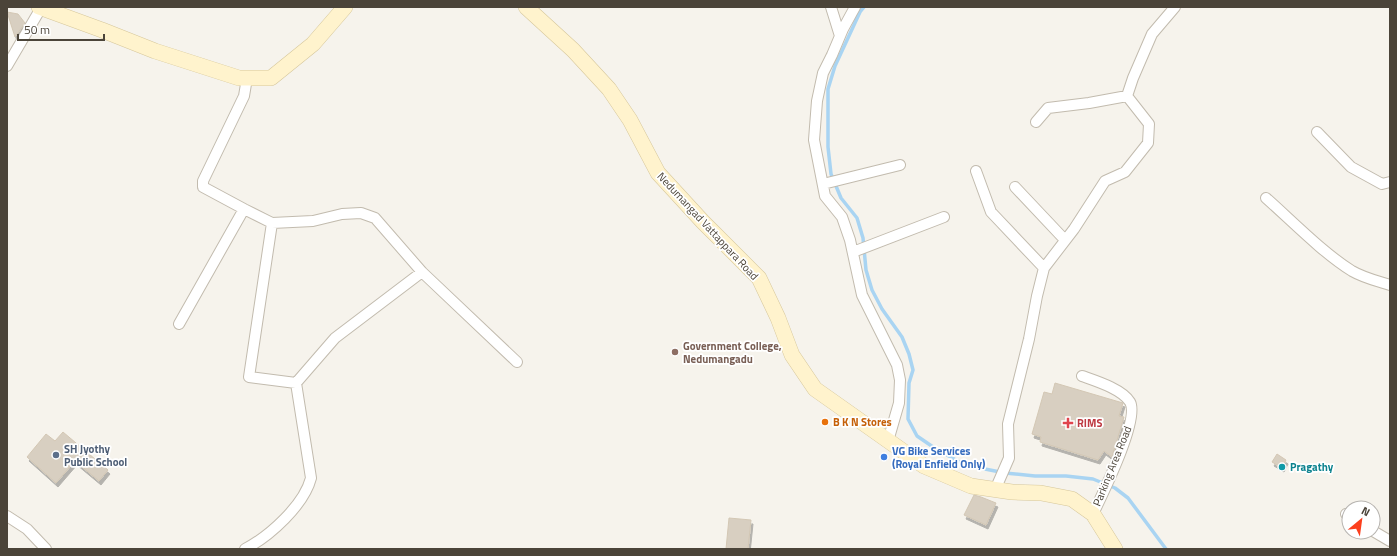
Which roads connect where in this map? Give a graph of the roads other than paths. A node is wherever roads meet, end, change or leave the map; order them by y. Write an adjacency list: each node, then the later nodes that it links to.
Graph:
1 (40, 7): 8 (street); 9 (main road)
2 (345, 7): 9 (main road)
3 (526, 7): 31 (main road, Nedumangad Vattappara Road)
4 (831, 7): 7 (street)
5 (854, 7): 7 (street)
6 (1175, 7): 10 (street)
7 (840, 36): 16 (street)
8 (7, 66)
9 (247, 78): 19 (street)
10 (1127, 96): 11 (street); 22 (street)
11 (1036, 122)
12 (1317, 132): 15 (street)
13 (900, 165): 16 (street)
14 (976, 172): 24 (street)
15 (1390, 182)
16 (823, 184): 23 (street)
17 (1014, 187): 22 (street)
18 (1266, 198): 26 (street)
19 (244, 209): 21 (street); 27 (street)
20 (944, 216): 23 (street)
21 (272, 223): 25 (street); 30 (street)
22 (1066, 240): 24 (street)
23 (853, 252): 31 (street)
24 (1044, 268): 32 (street)
25 (422, 272): 28 (street); 30 (street)
26 (1390, 285)
27 (180, 324)
28 (518, 362)
29 (1082, 376): 33 (street, Parking Area Road)
30 (296, 383): 38 (street)
31 (888, 441): 32 (main road, Nedumangad Vattappara Road)
32 (995, 490): 33 (main road, Nedumangad Vattappara Road)
33 (1093, 514): 39 (main road, Nedumangad Vattappara Road)
34 (7, 516): 37 (street)
35 (1381, 536): 36 (street)
36 (1390, 541)
37 (46, 549)
38 (245, 549)
39 (1115, 549)

